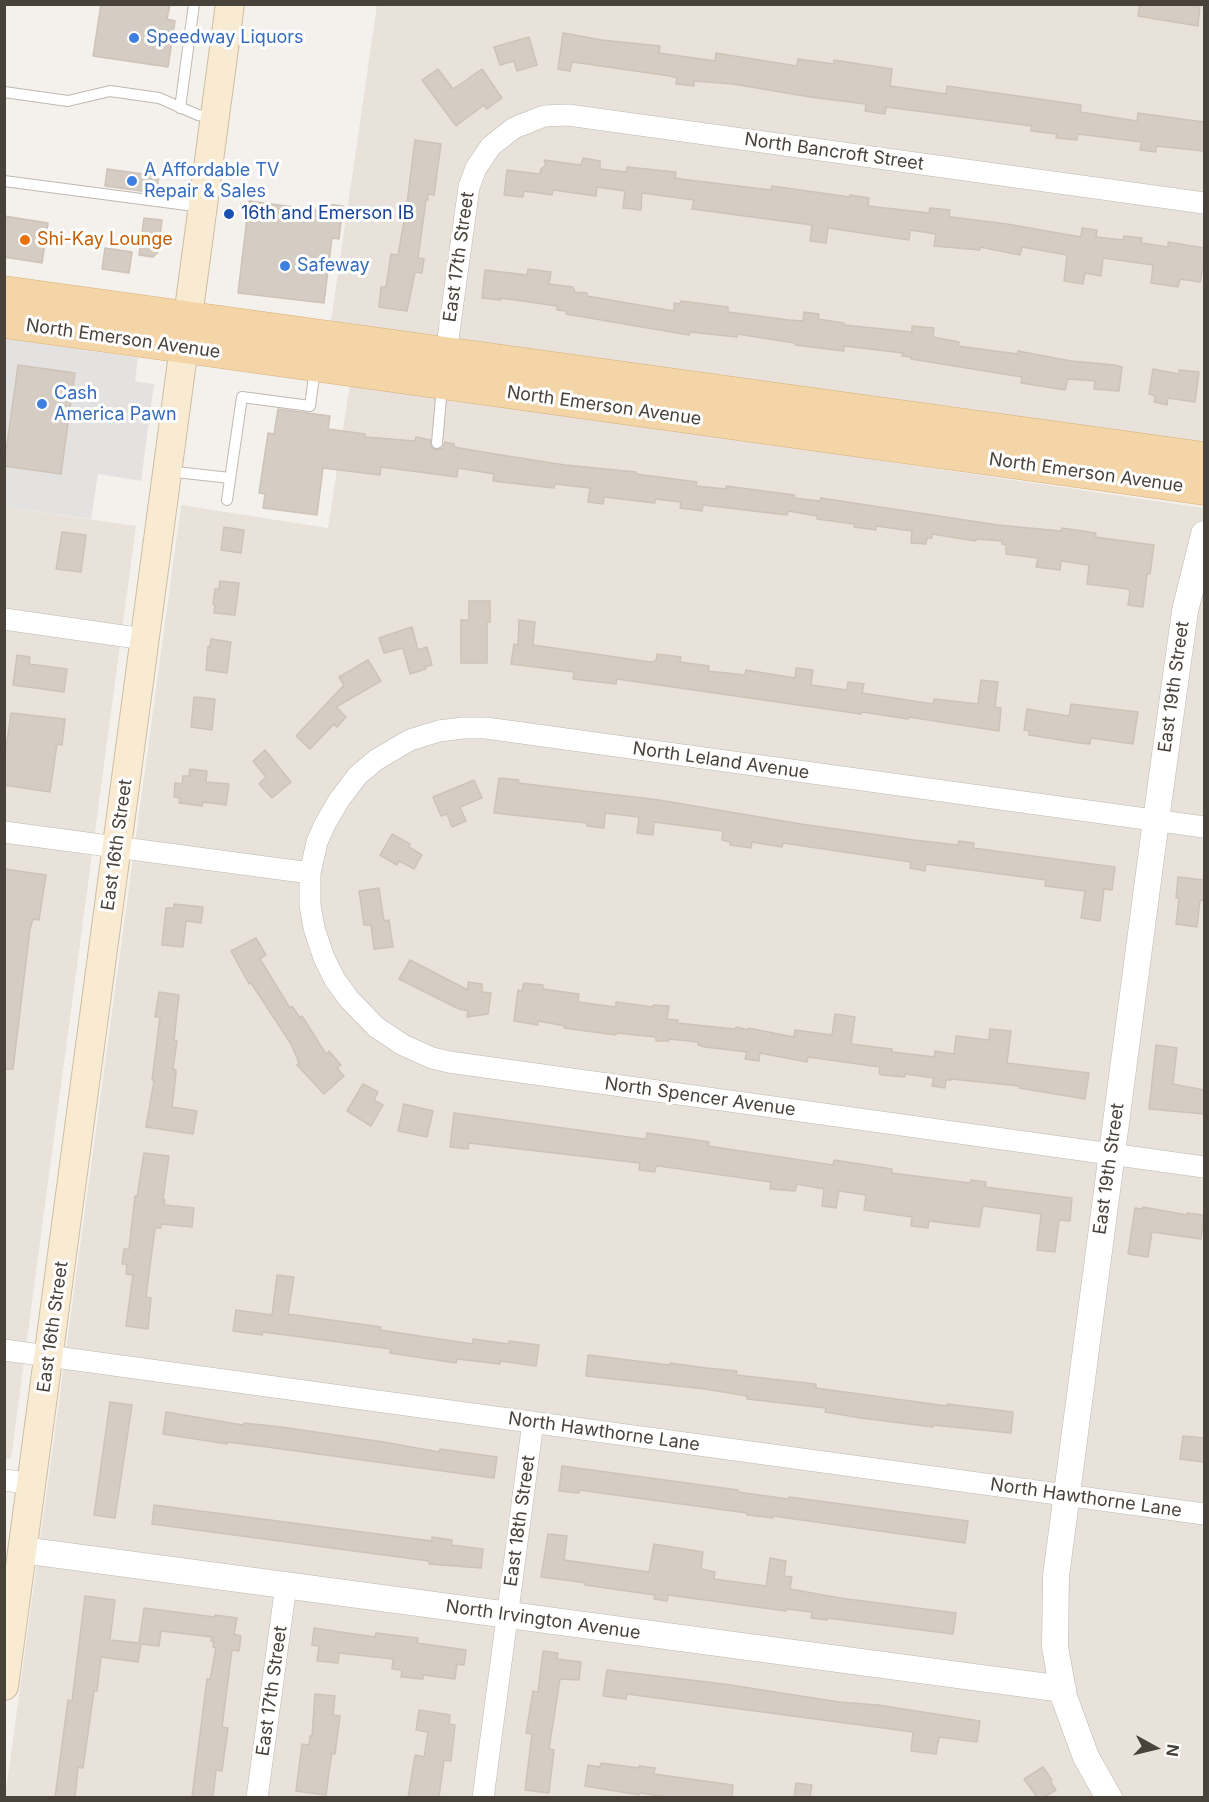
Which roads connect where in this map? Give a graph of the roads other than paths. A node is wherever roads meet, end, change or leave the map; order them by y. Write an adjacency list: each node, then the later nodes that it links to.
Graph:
1 (194, 4): 4 (lane)
2 (230, 4): 5 (main road, East 16th Street)
3 (4, 92): 4 (lane)
4 (180, 108): 5 (lane)
5 (214, 117): 9 (main road, East 16th Street)
6 (479, 162): 8 (street, North Bancroft Street); 13 (street, East 17th Street)
7 (4, 181): 9 (lane)
8 (1204, 203)
9 (202, 207): 12 (main road, East 16th Street)
10 (4, 292): 12 (main road, North Emerson Avenue)
11 (4, 322): 12 (main road, North Emerson Avenue)
12 (185, 332): 13 (main road, North Emerson Avenue); 14 (main road, North Emerson Avenue); 18 (main road, East 16th Street)
13 (446, 353): 17 (main road, North Emerson Avenue)
14 (316, 366): 15 (main road, North Emerson Avenue); 19 (lane)
15 (442, 384): 16 (lane); 20 (main road, North Emerson Avenue)
16 (437, 442)
17 (1204, 458)
18 (167, 471): 19 (lane); 24 (main road, East 16th Street)
19 (230, 478): 21 (lane)
20 (1204, 489)
21 (227, 500)
22 (1204, 534): 25 (street, East 19th Street)
23 (4, 619): 24 (street)
24 (144, 639): 28 (main road, East 16th Street)
25 (1156, 820): 26 (street, North Leland Avenue); 29 (street, North Leland Avenue); 30 (street, East 19th Street)
26 (1204, 827)
27 (4, 832): 28 (street)
28 (117, 847): 29 (street); 33 (main road, East 16th Street)
29 (310, 873): 30 (street, North Spencer Avenue)
30 (1112, 1154): 31 (street, North Spencer Avenue); 36 (street, East 19th Street)
31 (1204, 1167)
32 (4, 1350): 33 (street, North Hawthorne Lane)
33 (49, 1356): 34 (street, North Hawthorne Lane); 35 (main road, East 16th Street)
34 (533, 1422): 36 (street, North Hawthorne Lane); 40 (street, East 18th Street)
35 (18, 1482): 38 (main road, East 16th Street)
36 (1066, 1495): 37 (street, North Hawthorne Lane); 43 (street, East 19th Street)
37 (1204, 1514)
38 (22, 1550): 39 (street, North Irvington Avenue); 41 (main road, East 16th Street)
39 (286, 1585): 40 (street, North Irvington Avenue); 44 (street, East 17th Street)
40 (507, 1615): 43 (street, North Irvington Avenue); 45 (street, East 18th Street)
41 (7, 1645): 42 (main road, East 16th Street)
42 (4, 1686)
43 (1063, 1689): 46 (street, East 19th Street)
44 (257, 1797)
45 (483, 1797)
46 (1109, 1797)

